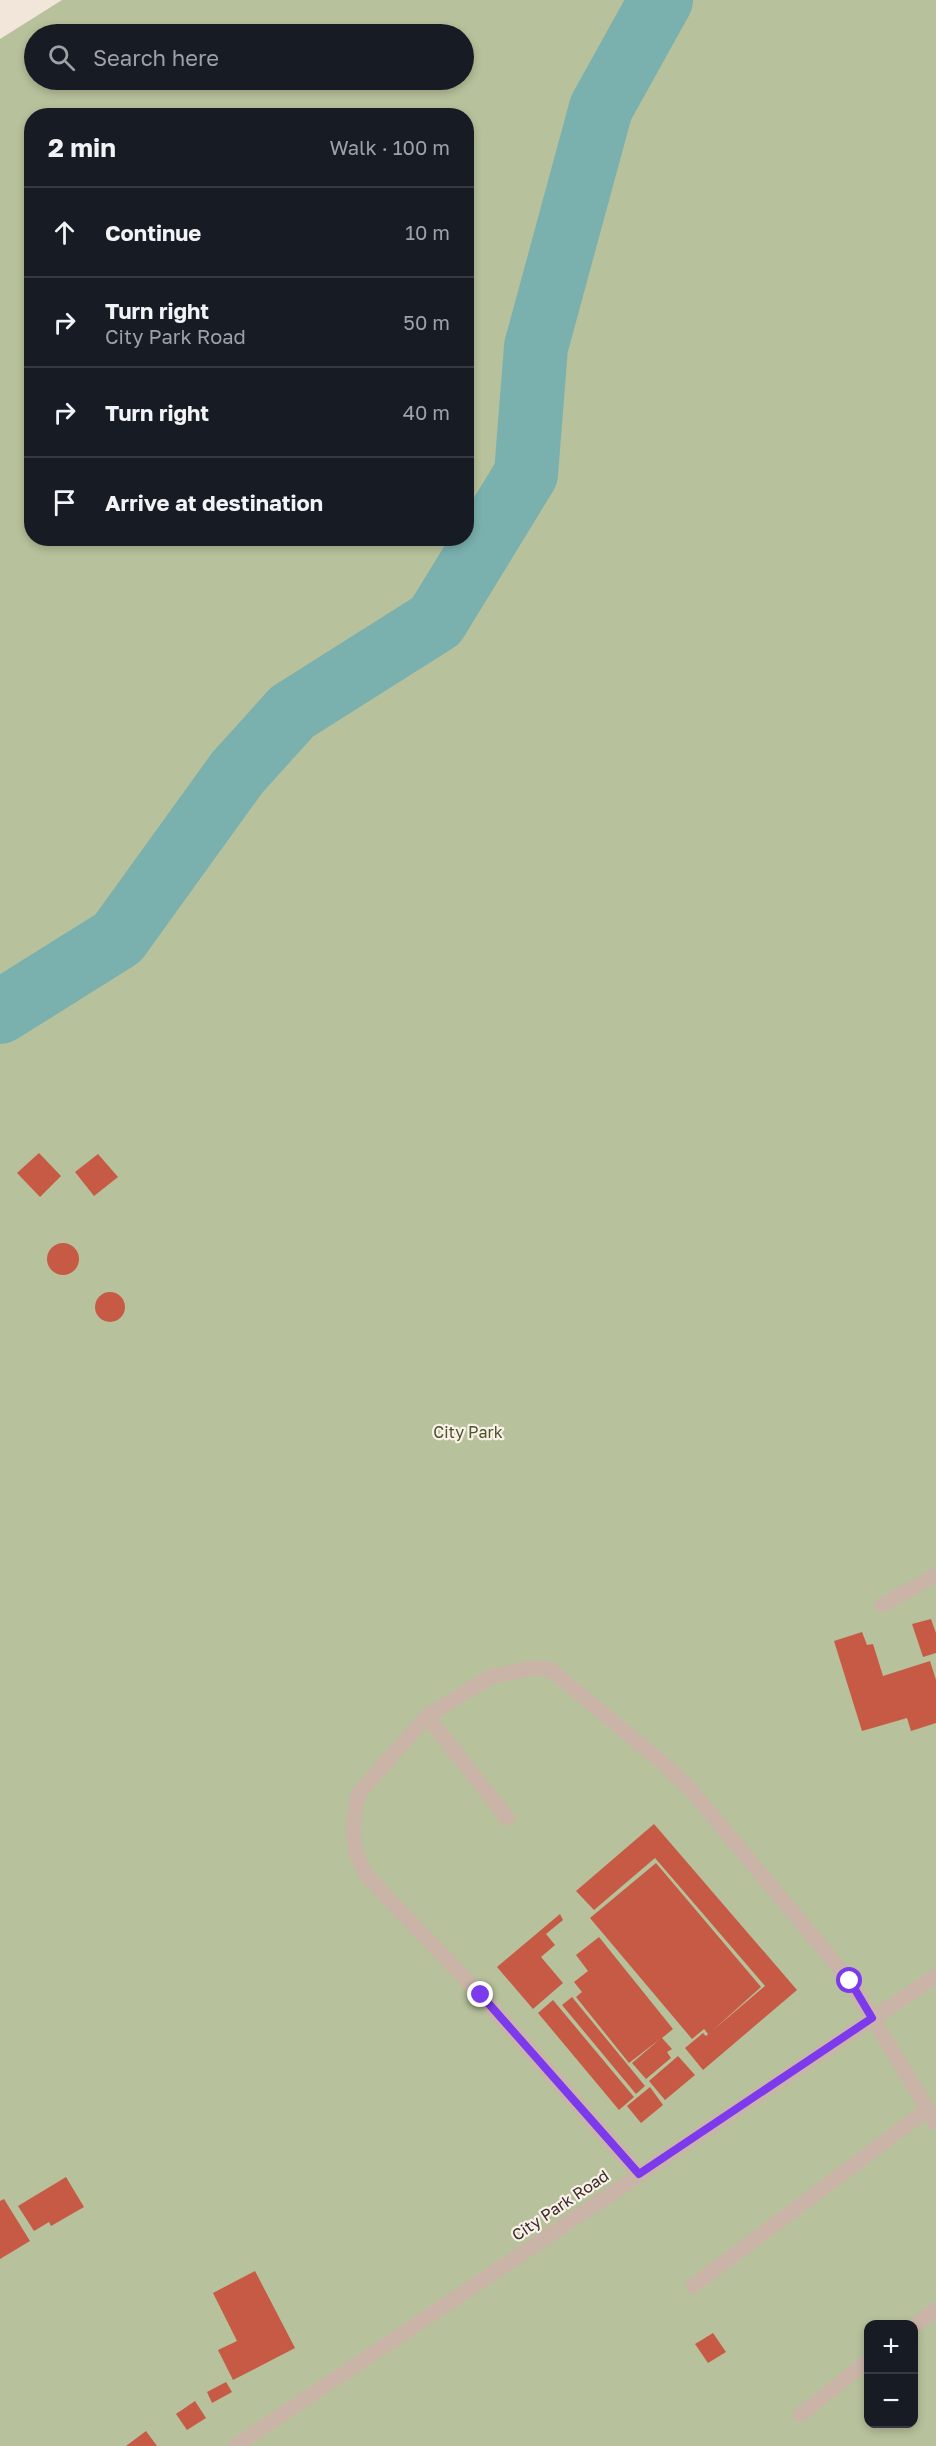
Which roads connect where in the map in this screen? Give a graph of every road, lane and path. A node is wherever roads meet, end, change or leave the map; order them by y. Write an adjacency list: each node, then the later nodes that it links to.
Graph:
1 (936, 1575): 2 (lane)
2 (882, 1605)
3 (428, 1716): 4 (lane); 6 (lane); 9 (lane)
4 (507, 1818)
5 (936, 1976): 6 (lane, City Park Road)
6 (872, 2018): 7 (lane); 9 (lane, City Park Road)
7 (927, 2110): 8 (lane); 10 (lane)
8 (936, 2123)
9 (639, 2174): 15 (lane, City Park Road)
10 (693, 2286)
11 (936, 2309): 12 (lane)
12 (918, 2323)
13 (864, 2364): 14 (lane)
14 (800, 2415)
15 (235, 2446)

